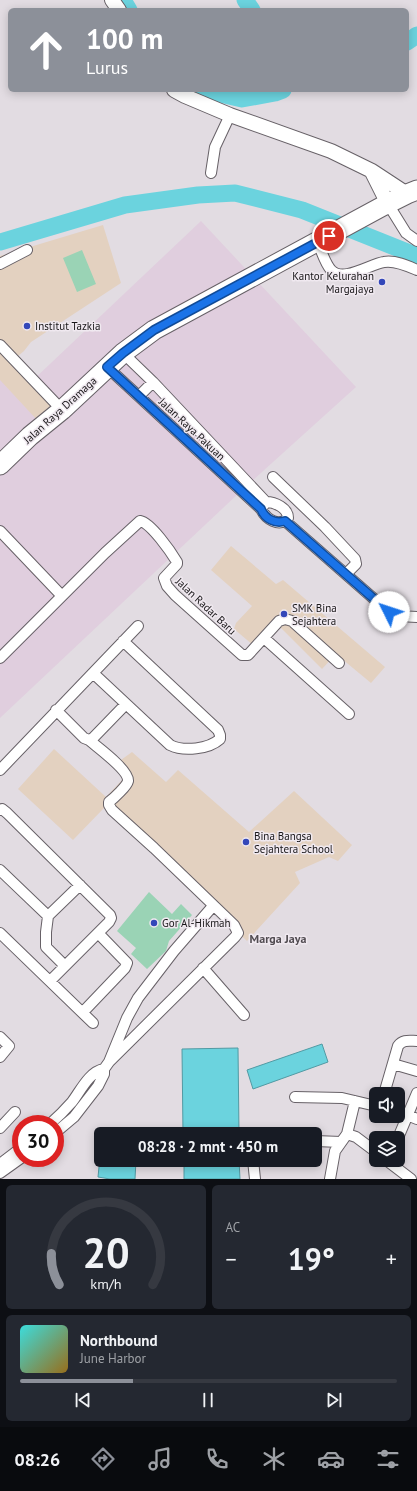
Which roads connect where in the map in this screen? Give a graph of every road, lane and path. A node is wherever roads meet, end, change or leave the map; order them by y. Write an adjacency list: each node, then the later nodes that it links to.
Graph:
1 (178, 92): 2 (street)
2 (230, 115): 3 (street); 4 (street)
3 (372, 171): 5 (street); 6 (street)
4 (211, 173)
5 (412, 192): 6 (highway, Jalan Raya Dramaga)
6 (385, 205): 7 (highway, Jalan Raya Dramaga); 8 (street)
7 (323, 239): 11 (street); 13 (highway, Jalan Raya Dramaga)
8 (417, 241)
9 (27, 250): 10 (street)
10 (0, 264)
11 (417, 270)
12 (0, 345): 17 (street)
13 (123, 353): 14 (highway, Jalan Raya Dramaga); 15 (street, Jalan Raya Pakuan)
14 (107, 367): 16 (street, Jalan Raya Pakuan); 17 (highway, Jalan Raya Dramaga)
15 (153, 382): 16 (street); 20 (street, Jalan Raya Pakuan)
16 (139, 396): 20 (street, Jalan Raya Pakuan)
17 (62, 410): 18 (highway, Jalan Raya Dramaga)
18 (0, 465)
19 (273, 477): 23 (street)
20 (263, 505): 21 (street); 21 (street)
21 (287, 520): 23 (street)
22 (0, 531): 24 (street)
23 (346, 574): 25 (street)
24 (62, 596): 27 (street, Jalan Radar Baru); 29 (street, Jalan Radar Baru)
25 (417, 617)
26 (138, 626): 28 (street)
27 (264, 638): 30 (street, Jalan Radar Baru); 34 (street)
28 (123, 642): 31 (street); 32 (street)
29 (0, 658)
30 (339, 663)
31 (93, 672): 32 (street); 33 (street)
32 (126, 704): 35 (street)
33 (56, 710): 35 (street); 36 (street)
34 (349, 714)
35 (89, 740): 40 (street)
36 (0, 770)
37 (0, 810): 39 (street)
38 (0, 870): 41 (street)
39 (80, 885): 41 (street); 43 (street)
40 (213, 906): 45 (street); 54 (street)
41 (48, 916): 44 (street)
42 (0, 933): 46 (street)
43 (98, 933): 44 (street); 47 (street)
44 (65, 966): 46 (street)
45 (203, 968): 48 (street); 54 (street)
46 (50, 981): 47 (street)
47 (83, 1012): 49 (street)
48 (244, 1015)
49 (93, 1023)
50 (0, 1037): 52 (street)
51 (417, 1041): 53 (street)
52 (0, 1057)
53 (393, 1064): 55 (street); 56 (street)
54 (106, 1065): 62 (street); 65 (street)
55 (417, 1071)
56 (386, 1087)
57 (417, 1093): 63 (street)
58 (295, 1097): 59 (street)
59 (355, 1101): 60 (street); 68 (street)
60 (369, 1104)
61 (15, 1112): 66 (street)
62 (59, 1115)
63 (407, 1115): 64 (street); 67 (street)
64 (417, 1119)
65 (64, 1125)
66 (0, 1128)
67 (401, 1131)
68 (344, 1138): 69 (street); 70 (street); 78 (street)
69 (322, 1140)
70 (369, 1147)
71 (12, 1155): 72 (street)
72 (0, 1164)
73 (12, 1165): 76 (street)
74 (254, 1167): 77 (street)
75 (395, 1167): 79 (street)
76 (0, 1174)
77 (255, 1179)
78 (330, 1179)
79 (411, 1179)

